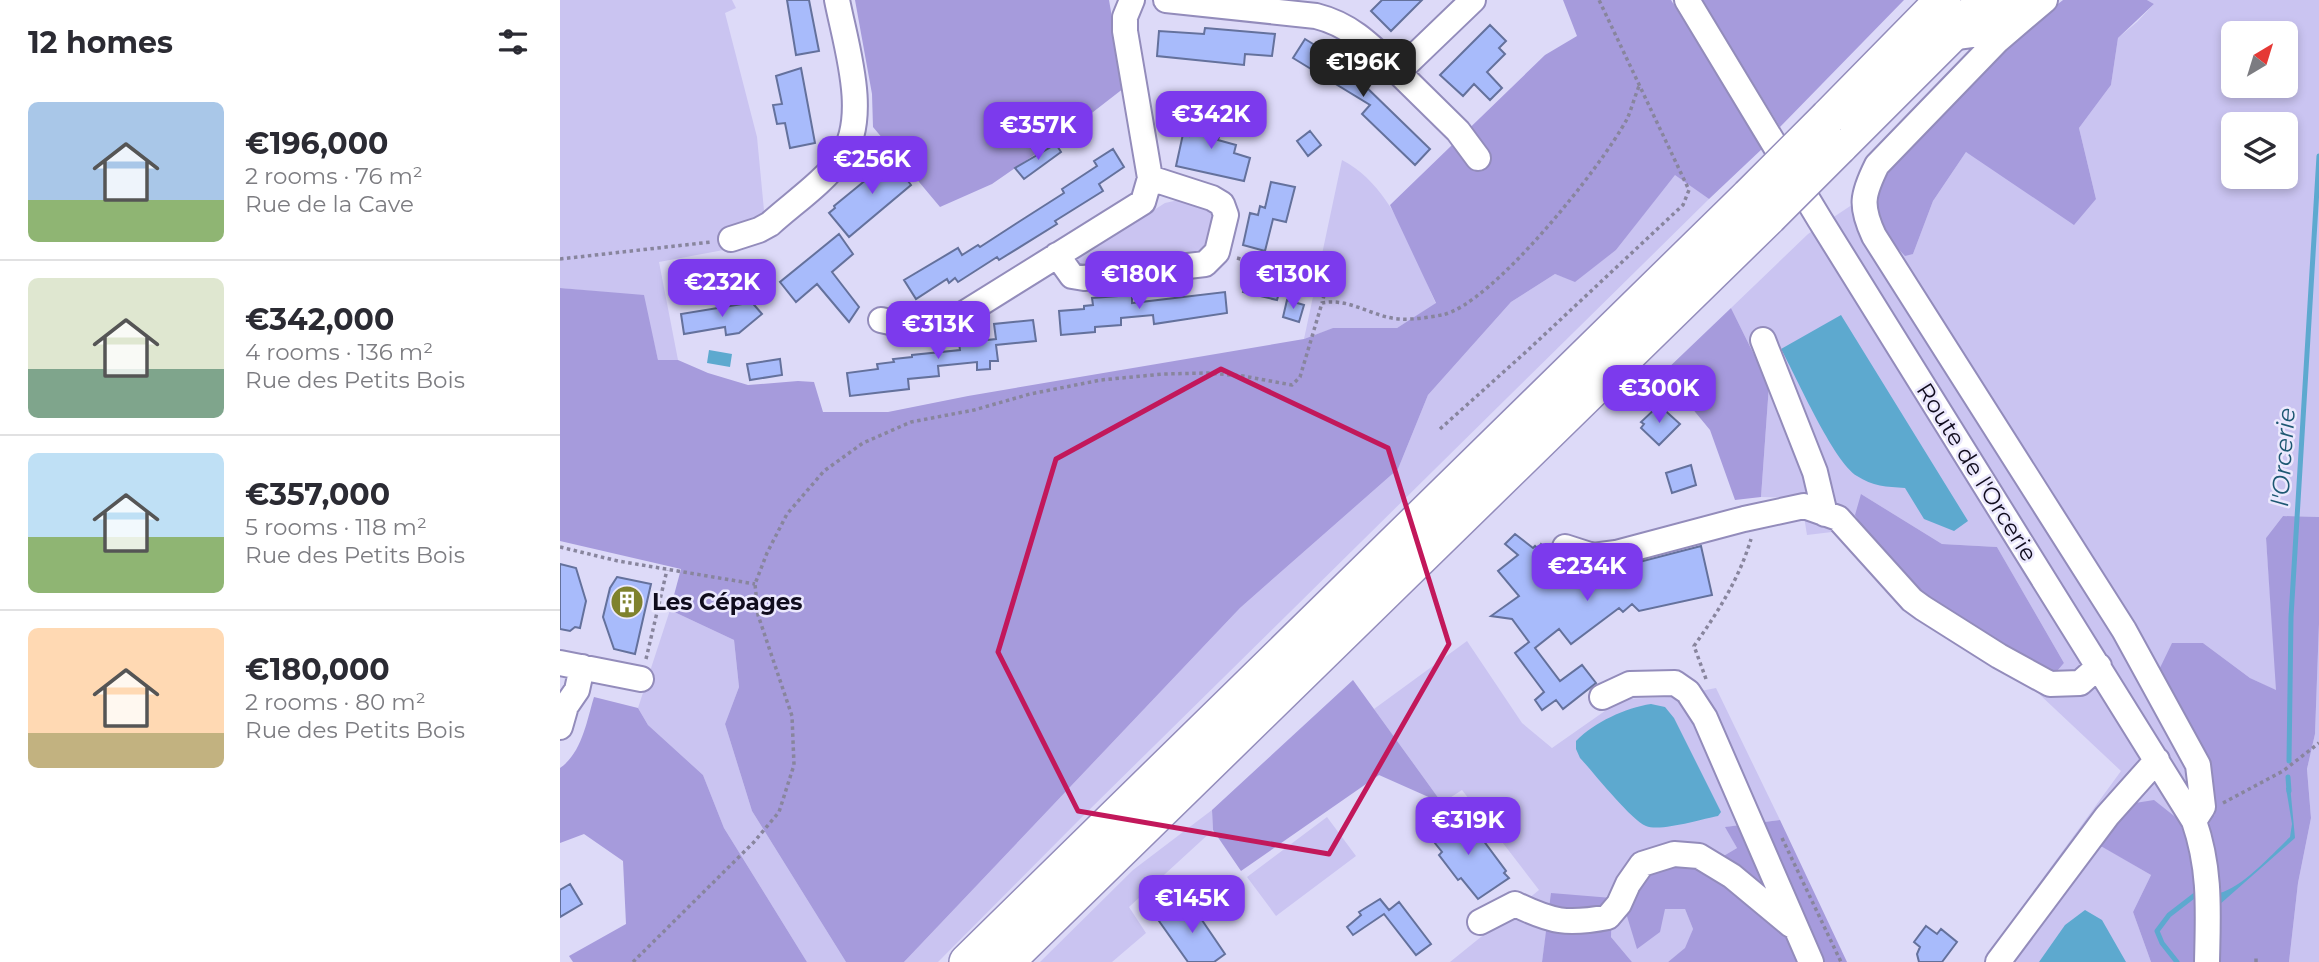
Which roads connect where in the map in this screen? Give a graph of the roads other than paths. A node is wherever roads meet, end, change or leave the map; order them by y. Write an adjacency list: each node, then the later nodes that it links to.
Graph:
1 (837, 0): 16 (street)
2 (1132, 0): 14 (street)
3 (1166, 0): 11 (street)
4 (1473, 0): 11 (street)
5 (1687, 0): 23 (street, Route de l'Orcerie)
6 (1943, 0): 12 (highway)
7 (1986, 0): 10 (highway)
8 (2015, 0): 10 (street)
9 (2045, 0): 28 (street)
10 (1950, 38): 12 (highway)
11 (1398, 72): 13 (street)
12 (1833, 132): 15 (highway, bridge)
13 (1478, 158)
14 (1150, 178): 17 (street); 17 (street)
15 (1759, 207): 31 (highway); 32 (highway)
16 (731, 239)
17 (1057, 256): 18 (street)
18 (881, 320)
19 (1763, 340): 20 (street)
20 (1825, 514): 21 (street); 23 (street)
21 (1565, 547)
22 (571, 665): 24 (street); 26 (street)
23 (2099, 666): 27 (street, Route de l'Orcerie)
24 (641, 679)
25 (1602, 697): 30 (street)
26 (560, 727)
27 (2158, 760): 28 (street, Route de l'Orcerie); 34 (street)
28 (2199, 814): 35 (street, Route de l'Orcerie)
29 (1480, 922): 30 (street)
30 (1797, 930): 33 (street)
31 (967, 962)
32 (1006, 962)
33 (1811, 962)
34 (1998, 962)
35 (2207, 962)

